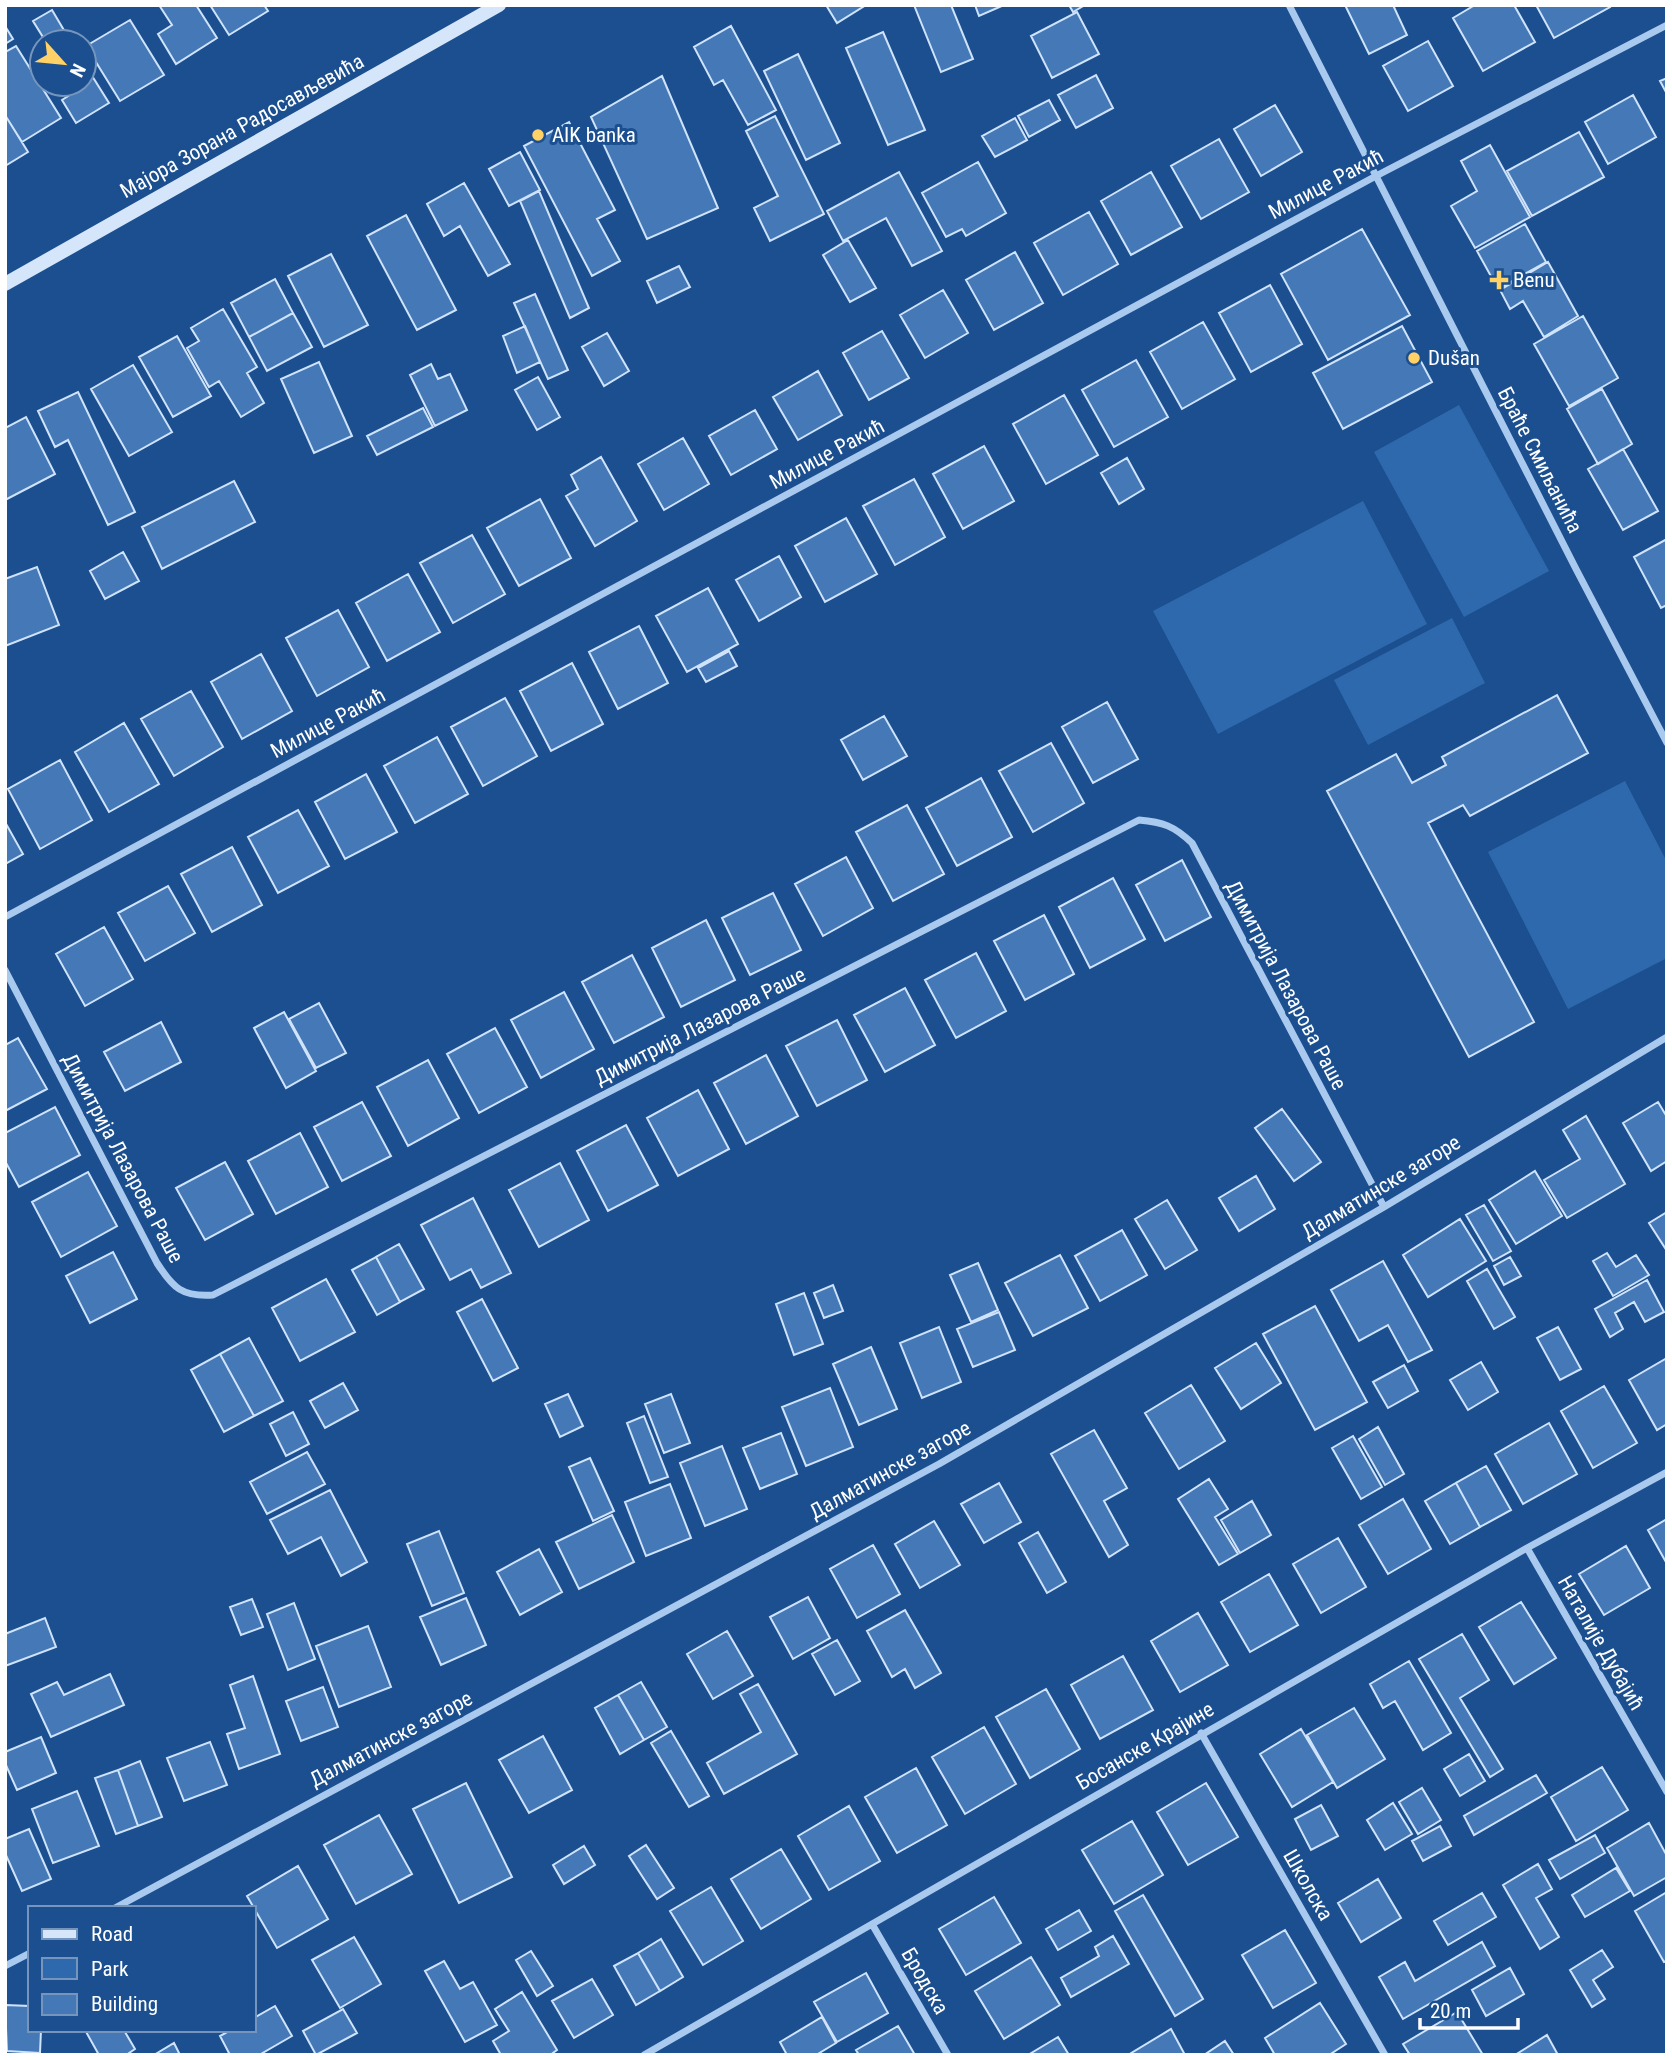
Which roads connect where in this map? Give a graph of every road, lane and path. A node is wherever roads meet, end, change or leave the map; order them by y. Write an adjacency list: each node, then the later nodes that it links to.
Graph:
1 (499, 5): 5 (main road, Мајора Зорана Радосављевића)
2 (1289, 5): 4 (street, Браће Смиљанића)
3 (1667, 25): 4 (street, Милице Ракић)
4 (1377, 177): 6 (street, Браће Смиљанића); 7 (street, Милице Ракић)
5 (5, 284)
6 (1667, 743)
7 (5, 918)
8 (5, 970): 10 (street, Димитрија Лазарова Раше)
9 (1667, 1037): 10 (street, Далматинске загоре)
10 (1384, 1207): 15 (street, Далматинске загоре)
11 (1667, 1472): 12 (street, Босанске Крајине)
12 (1527, 1548): 13 (street, Босанске Крајине); 14 (street, Наталије Дубајић)
13 (1201, 1733): 16 (street, Босанске Крајине); 21 (street, Школска)
14 (1667, 1792)
15 (119, 1906)
16 (872, 1924): 19 (street, Босанске Крајине); 20 (street, Бродска)
17 (28, 1954): 18 (street)
18 (5, 1966)
19 (643, 2055)
20 (948, 2055)
21 (1385, 2055)

